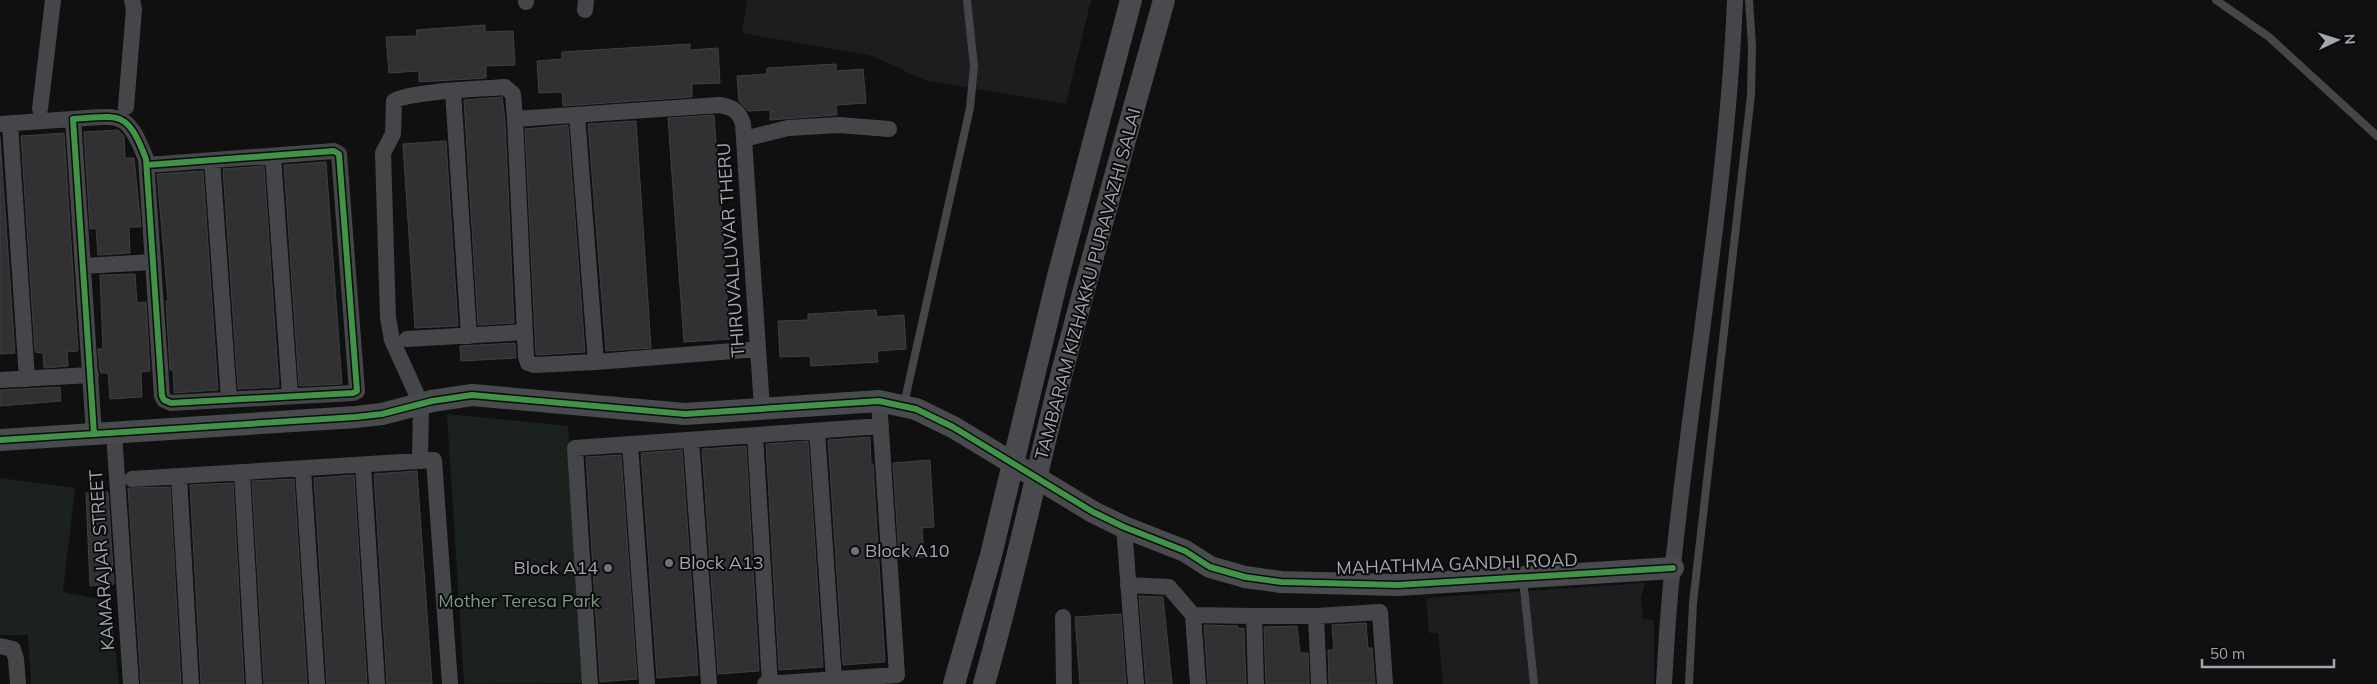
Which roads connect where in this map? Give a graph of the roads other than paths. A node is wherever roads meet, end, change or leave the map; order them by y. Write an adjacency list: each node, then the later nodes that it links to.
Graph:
1 (53, 0): 11 (street)
2 (132, 0): 10 (street)
3 (967, 0): 36 (lane)
4 (1131, 0): 46 (street, TAMBARAM KIZHAKKU PURAVAZHI SALAI)
5 (1164, 0): 52 (street, TAMBARAM KIZHAKKU PURAVAZHI SALAI)
6 (1735, 0): 54 (street)
7 (1749, 0): 86 (lane)
8 (2216, 0): 17 (lane)
9 (453, 91): 13 (street); 25 (street); 35 (street)
10 (126, 107)
11 (40, 109)
12 (577, 115): 13 (street); 18 (street, THIRUVALLUVAR THERU); 28 (street)
13 (515, 119): 24 (street)
14 (73, 120): 15 (street); 21 (street); 23 (street, KAMARAJAR STREET)
15 (5, 124): 30 (street)
16 (889, 128): 18 (street)
17 (2377, 136)
18 (744, 139): 27 (street, THIRUVALLUVAR THERU)
19 (272, 156): 20 (street); 32 (street); 32 (street)
20 (212, 160): 21 (street); 33 (street)
21 (147, 165): 22 (street)
22 (153, 262): 23 (street); 33 (street)
23 (83, 266): 29 (street, KAMARAJAR STREET)
24 (525, 332): 25 (street); 28 (street)
25 (469, 336): 26 (street)
26 (407, 339)
27 (758, 349): 28 (street); 37 (street, THIRUVALLUVAR THERU)
28 (596, 362)
29 (91, 375): 30 (street); 40 (street, KAMARAJAR STREET)
30 (27, 378): 31 (street)
31 (0, 380)
32 (290, 395): 33 (street)
33 (229, 399)
34 (879, 401): 36 (street, MAHATHMA GANDHI ROAD); 37 (street, MAHATHMA GANDHI ROAD); 38 (street)
35 (421, 404): 37 (street, MAHATHMA GANDHI ROAD); 40 (street, MAHATHMA GANDHI ROAD); 45 (street)
36 (904, 406): 46 (street, MAHATHMA GANDHI ROAD)
37 (762, 408)
38 (880, 426): 39 (street); 63 (street)
39 (817, 431): 41 (street); 62 (street)
40 (104, 433): 42 (street, MAHATHMA GANDHI ROAD); 66 (street, KAMARAJAR STREET)
41 (755, 436): 43 (street); 64 (street)
42 (0, 440)
43 (691, 440): 44 (street); 74 (street)
44 (630, 444): 72 (street); 73 (street)
45 (427, 460): 47 (street); 71 (street)
46 (1013, 464): 52 (street, MAHATHMA GANDHI ROAD); 76 (street, TAMBARAM KIZHAKKU PURAVAZHI SALAI)
47 (363, 465): 48 (street); 70 (street)
48 (303, 469): 49 (street); 69 (street)
49 (242, 473): 50 (street); 68 (street)
50 (179, 477): 51 (street); 67 (street)
51 (132, 479)
52 (1037, 479): 53 (street, MAHATHMA GANDHI ROAD); 77 (street, TAMBARAM KIZHAKKU PURAVAZHI SALAI)
53 (1124, 527): 55 (street, MAHATHMA GANDHI ROAD); 56 (street)
54 (1673, 568): 55 (street, MAHATHMA GANDHI ROAD); 85 (street)
55 (1522, 577): 84 (lane)
56 (1128, 585): 57 (street); 79 (street)
57 (1193, 615): 58 (street); 80 (street)
58 (1254, 616): 59 (street); 81 (street)
59 (1316, 616): 82 (street); 83 (street)
60 (1063, 618): 78 (street)
61 (0, 646): 65 (street)
62 (834, 680): 63 (street); 64 (street)
63 (874, 681)
64 (779, 683): 75 (street)
65 (18, 684)
66 (131, 684)
67 (191, 684)
68 (254, 684)
69 (317, 684)
70 (377, 684)
71 (450, 684)
72 (590, 684)
73 (647, 684)
74 (709, 684)
75 (765, 684)
76 (954, 684)
77 (984, 684)
78 (1064, 684)
79 (1136, 684)
80 (1198, 684)
81 (1256, 684)
82 (1319, 684)
83 (1385, 684)
84 (1534, 684)
85 (1664, 684)
86 (1689, 684)

